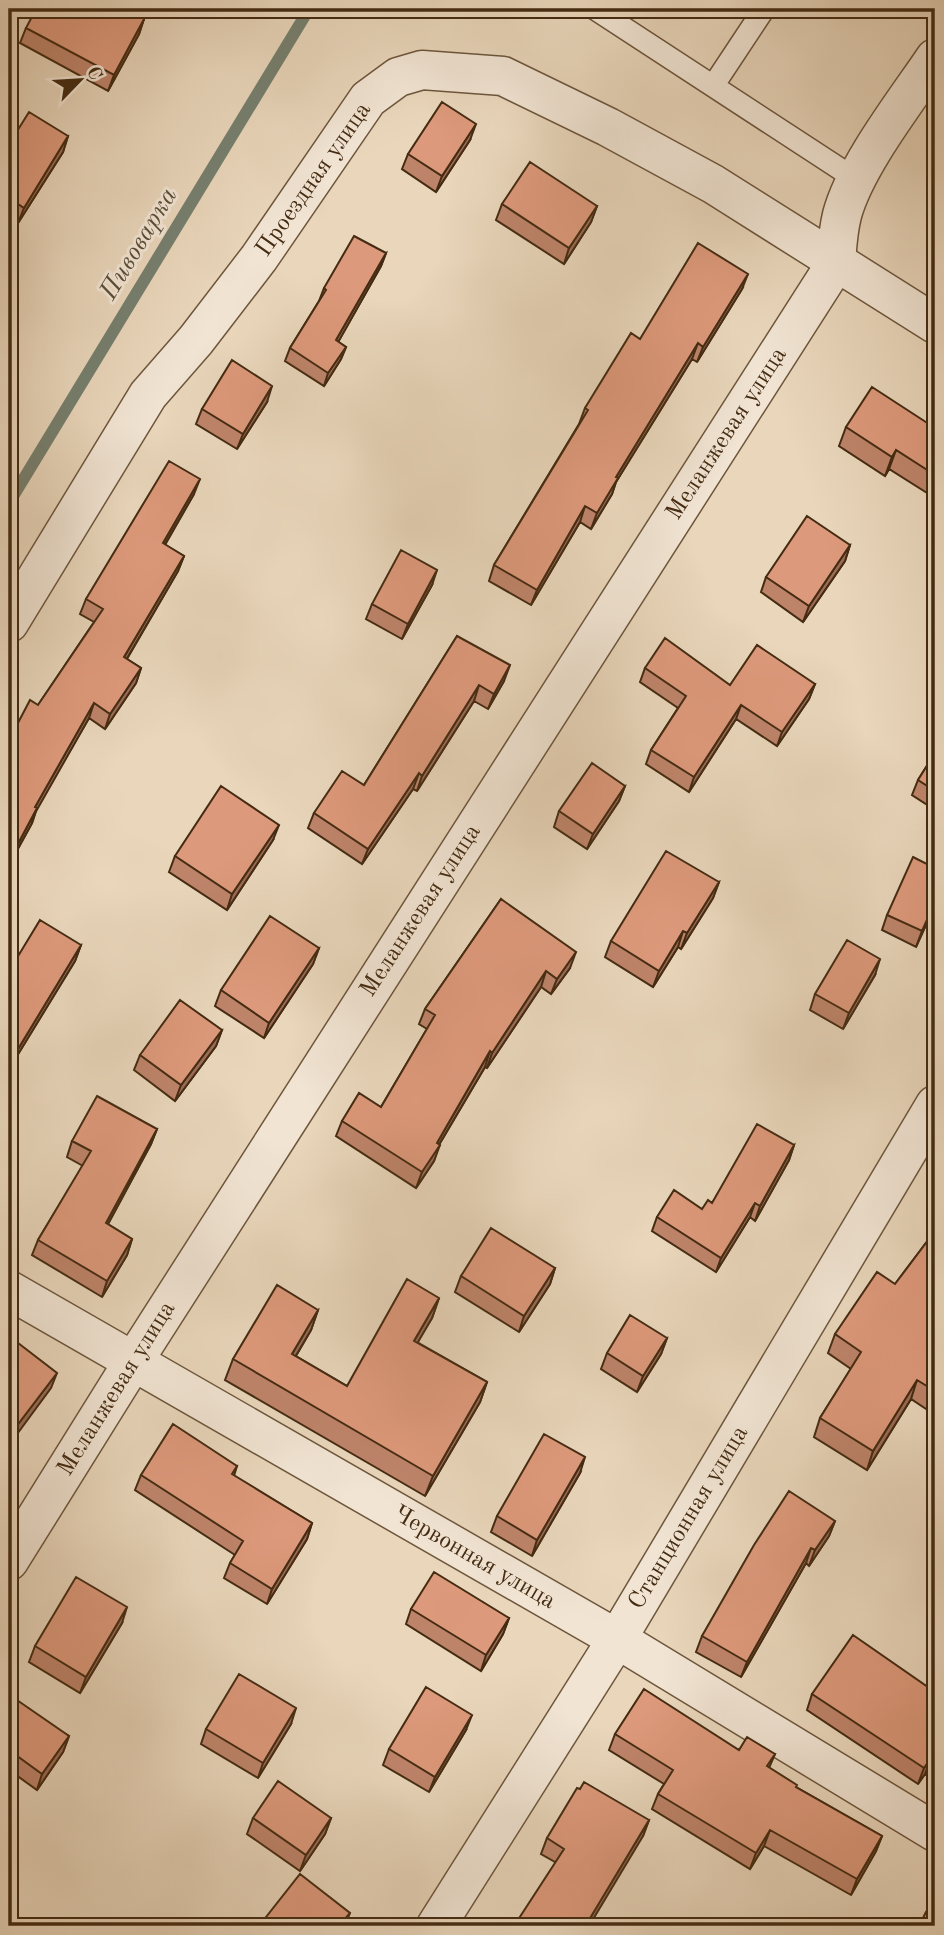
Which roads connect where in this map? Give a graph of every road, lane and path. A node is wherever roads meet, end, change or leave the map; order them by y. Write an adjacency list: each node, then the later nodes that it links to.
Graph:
1 (595, 9): 4 (lane)
2 (764, 9): 4 (lane)
3 (932, 70): 5 (street)
4 (713, 86): 5 (lane)
5 (857, 180): 6 (street)
6 (836, 263): 7 (street, Проездная улица); 8 (street, Проездная улица); 11 (street, Меланжевая улица)
7 (935, 324)
8 (9, 623)
9 (935, 1105): 13 (street, Станционная улица)
10 (9, 1290): 11 (street, Червонная улица)
11 (133, 1362): 12 (street, Меланжевая улица); 13 (street, Червонная улица)
12 (9, 1561)
13 (617, 1639): 14 (street, Червонная улица); 15 (street, Станционная улица)
14 (935, 1832)
15 (436, 1926)

